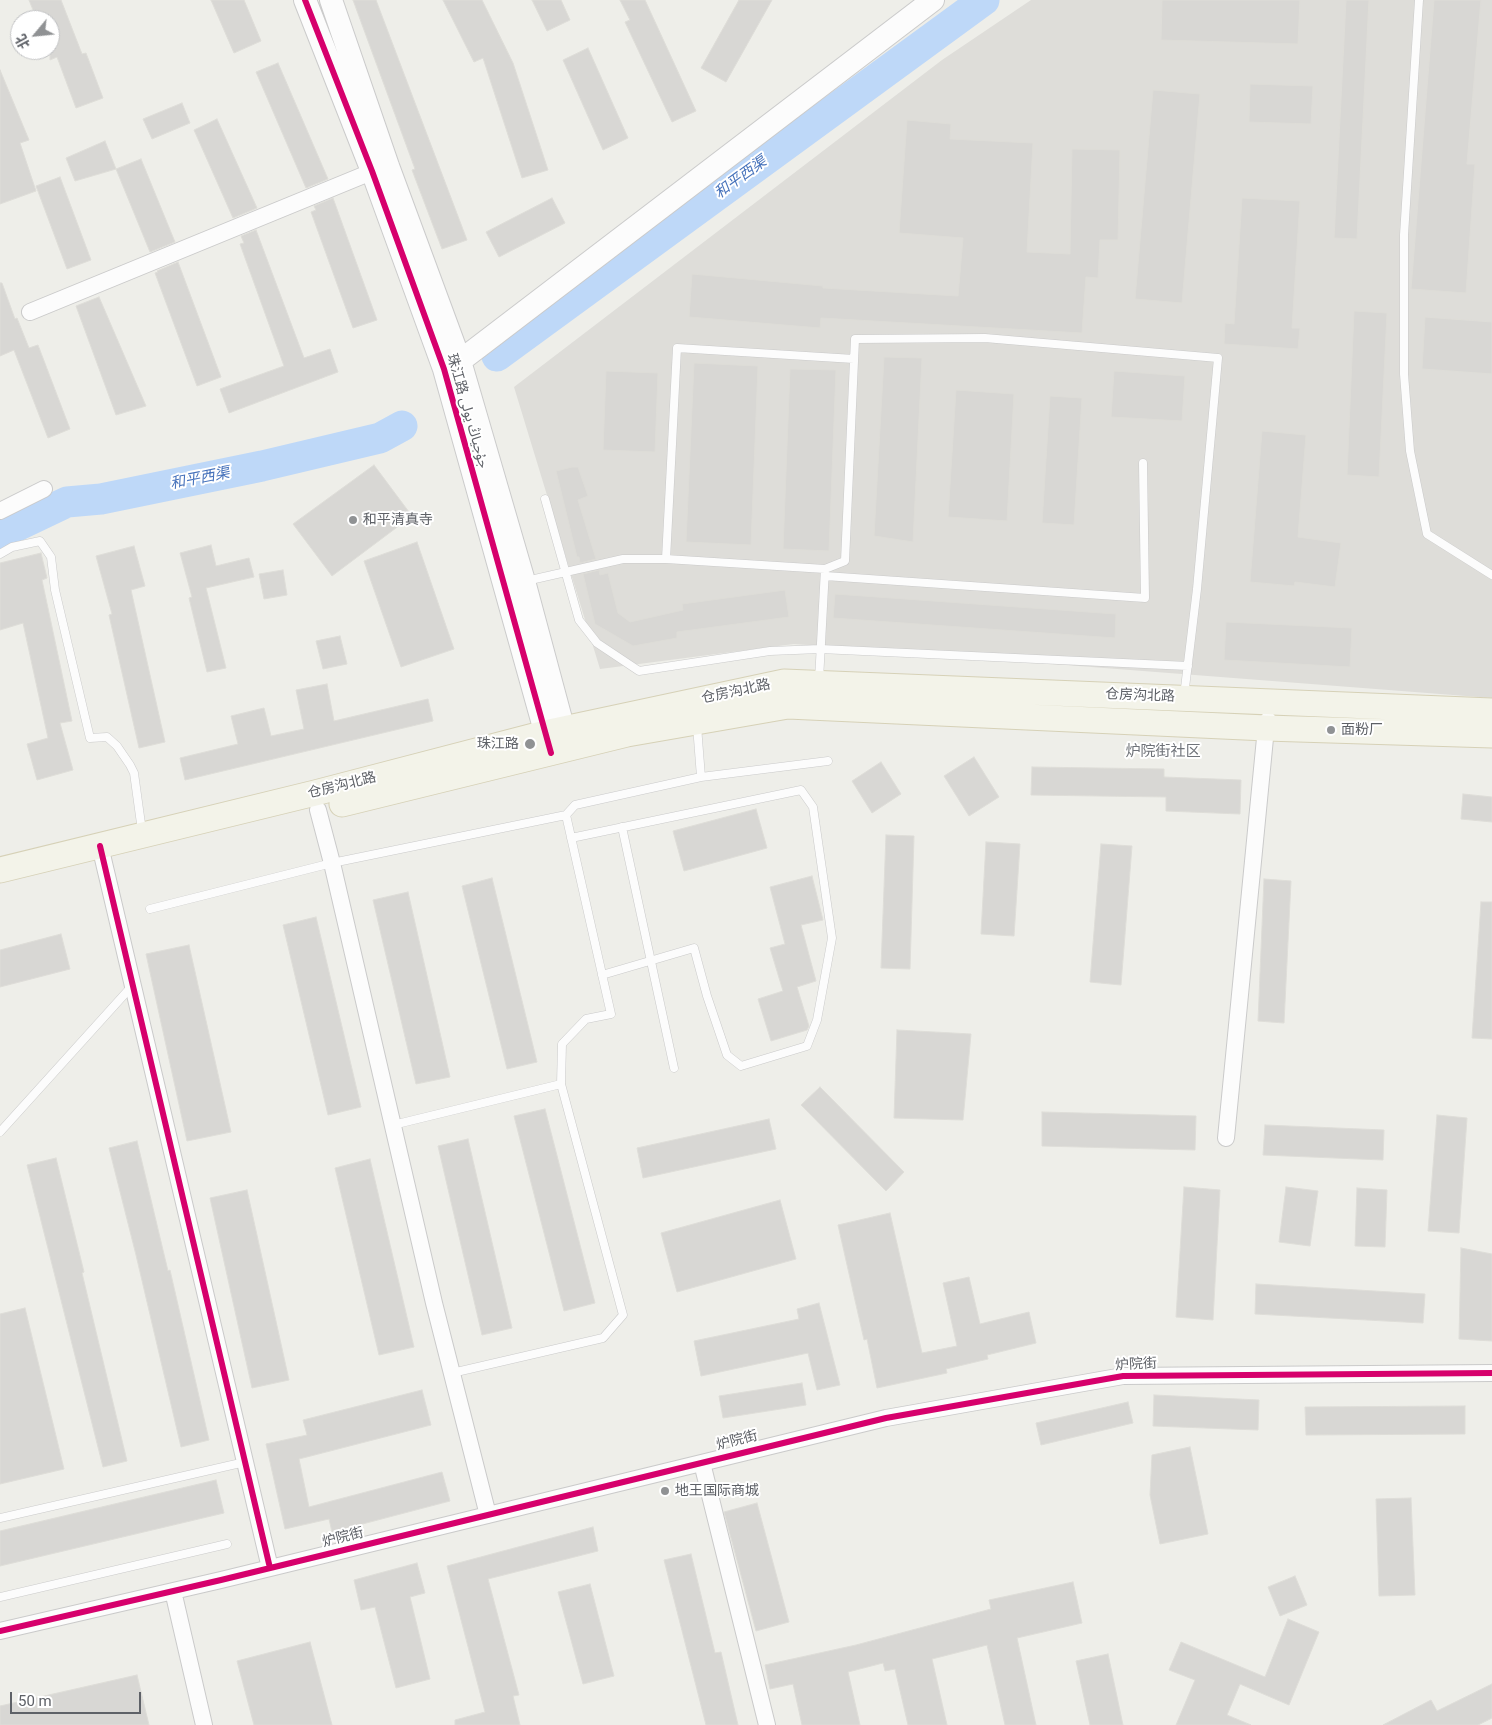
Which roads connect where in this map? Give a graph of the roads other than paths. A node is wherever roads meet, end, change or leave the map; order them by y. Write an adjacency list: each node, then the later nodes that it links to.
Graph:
1 (305, 0): 5 (street, 珠江路 جۇجياڭ يولى)
2 (330, 0): 5 (street, 珠江路 جۇجياڭ يولى)
3 (934, 0): 8 (street)
4 (1419, 0): 17 (lane)
5 (380, 169): 6 (street); 8 (street, 珠江路 جۇجياڭ يولى)
6 (30, 312)
7 (854, 360): 14 (lane); 16 (lane); 20 (lane)
8 (452, 365): 18 (street, 珠江路 جۇجياڭ يولى); 28 (street, 珠江路 جۇجياڭ يولى)
9 (1143, 463): 16 (lane)
10 (44, 489): 12 (street)
11 (545, 499): 15 (lane)
12 (0, 510)
13 (0, 554): 34 (lane)
14 (666, 559): 15 (lane); 16 (lane)
15 (566, 571): 18 (lane); 19 (lane)
16 (825, 572): 19 (lane)
17 (1492, 575)
18 (524, 581): 28 (street, 珠江路 جۇجياڭ يولى)
19 (820, 649): 20 (lane); 21 (lane)
20 (1188, 666): 22 (lane)
21 (818, 683): 22 (main road, 仓房沟北路); 28 (main road, 仓房沟北路)
22 (1184, 698): 23 (main road, 仓房沟北路)
23 (1275, 702): 24 (main road, 仓房沟北路); 26 (street)
24 (1492, 711)
25 (697, 722): 26 (main road, 仓房沟北路); 28 (main road, 仓房沟北路); 30 (lane)
26 (1266, 728): 27 (main road, 仓房沟北路); 48 (street)
27 (1492, 735)
28 (557, 741): 31 (main road, 仓房沟北路); 34 (main road, 仓房沟北路)
29 (828, 761): 30 (lane)
30 (701, 777): 32 (lane)
31 (318, 810): 36 (main road, 仓房沟北路); 37 (street)
32 (566, 815): 35 (lane); 37 (lane)
33 (622, 827): 35 (lane); 41 (lane); 41 (lane)
34 (143, 835): 36 (main road, 仓房沟北路)
35 (571, 838): 42 (lane)
36 (102, 854): 38 (main road, 仓房沟北路); 39 (main road, 仓房沟北路); 43 (street)
37 (332, 863): 40 (lane); 46 (street)
38 (0, 870)
39 (0, 888)
40 (150, 910)
41 (651, 961): 42 (lane); 44 (lane)
42 (602, 976): 45 (lane)
43 (132, 986): 47 (lane); 51 (street)
44 (674, 1068)
45 (562, 1084): 46 (lane); 49 (lane)
46 (393, 1125): 49 (street)
47 (0, 1132)
48 (1226, 1138)
49 (452, 1373): 53 (street)
50 (1492, 1373): 52 (street, 炉院街)
51 (245, 1462): 54 (lane); 56 (street)
52 (702, 1463): 53 (street, 炉院街); 61 (street)
53 (488, 1515): 56 (street, 炉院街)
54 (0, 1518)
55 (227, 1544): 58 (lane)
56 (270, 1568): 57 (street, 炉院街)
57 (173, 1591): 59 (street, 炉院街); 60 (street)
58 (0, 1597)
59 (0, 1631)
60 (204, 1725)
61 (767, 1725)

